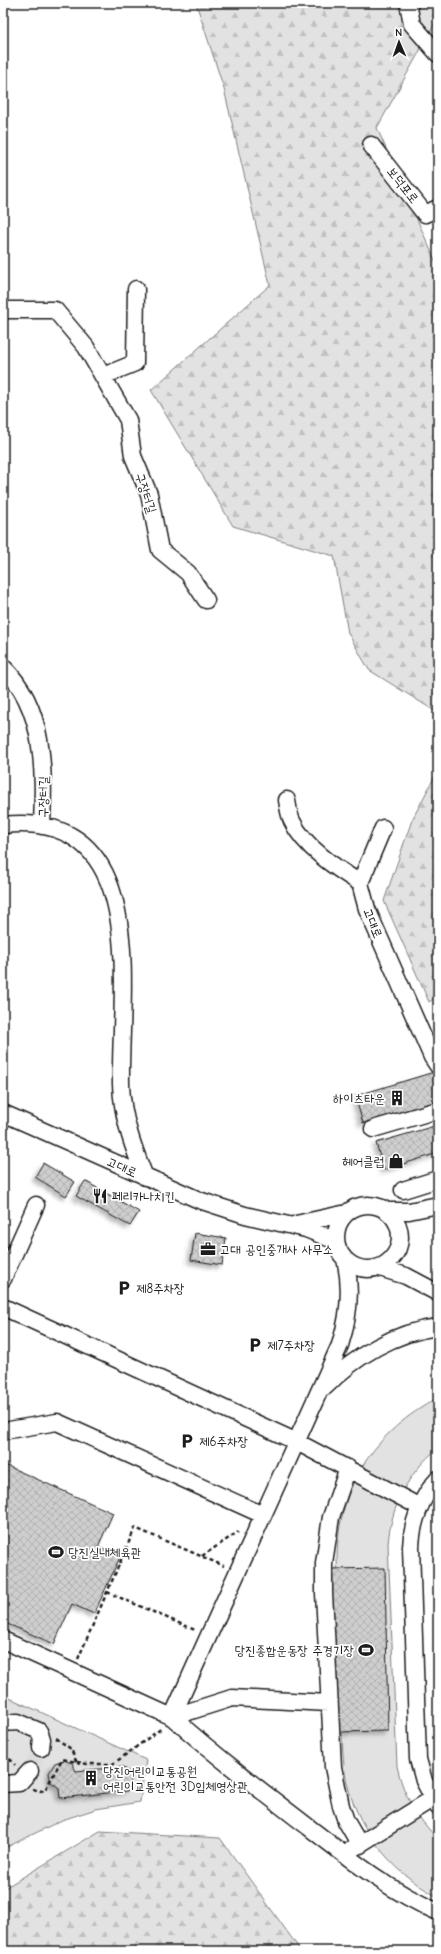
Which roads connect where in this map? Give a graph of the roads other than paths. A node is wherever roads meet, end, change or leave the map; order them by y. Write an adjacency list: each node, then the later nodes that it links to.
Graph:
1 (408, 3): 2 (street)
2 (438, 54)
3 (371, 144): 4 (street, 보덕포로)
4 (438, 208)
5 (136, 289): 7 (street)
6 (3, 310): 7 (street, 구장터길)
7 (103, 376): 8 (street, 구장터길)
8 (206, 600)
9 (3, 668): 12 (street, 구장터길)
10 (287, 800): 14 (street)
11 (3, 825): 12 (street, 구장터길)
12 (42, 826): 19 (street)
13 (383, 828): 14 (street)
14 (360, 883): 15 (street, 고대로)
15 (438, 1066)
16 (438, 1110): 18 (street)
17 (3, 1113): 19 (street, 고대로)
18 (373, 1129)
19 (145, 1177): 26 (street, 고대로)
20 (438, 1180): 21 (street)
21 (403, 1190)
22 (36, 1205): 31 (street)
23 (434, 1207): 24 (street); 28 (street)
24 (386, 1211): 25 (street); 28 (street)
25 (347, 1213): 26 (street); 27 (street)
26 (290, 1224): 27 (street)
27 (336, 1241): 29 (street)
28 (399, 1243): 30 (street); 32 (street)
29 (345, 1259): 30 (street); 33 (street)
30 (373, 1268): 32 (street); 33 (street)
31 (3, 1279)
32 (420, 1283): 34 (street)
33 (350, 1292): 37 (street)
34 (438, 1293)
35 (3, 1307): 39 (street)
36 (438, 1327): 37 (street)
37 (320, 1392): 39 (street)
38 (3, 1431): 43 (street)
39 (297, 1442): 40 (street); 43 (street)
40 (353, 1470): 42 (street); 45 (street)
41 (438, 1479): 42 (street)
42 (420, 1506): 51 (street)
43 (264, 1515): 46 (street)
44 (3, 1640): 46 (street)
45 (329, 1703): 46 (street); 52 (street)
46 (172, 1717): 53 (street)
47 (3, 1723): 48 (street)
48 (41, 1748)
49 (26, 1776): 50 (street)
50 (3, 1784)
51 (435, 1803): 52 (street)
52 (360, 1845): 53 (street)
53 (344, 1854): 54 (street)
54 (438, 1912)

